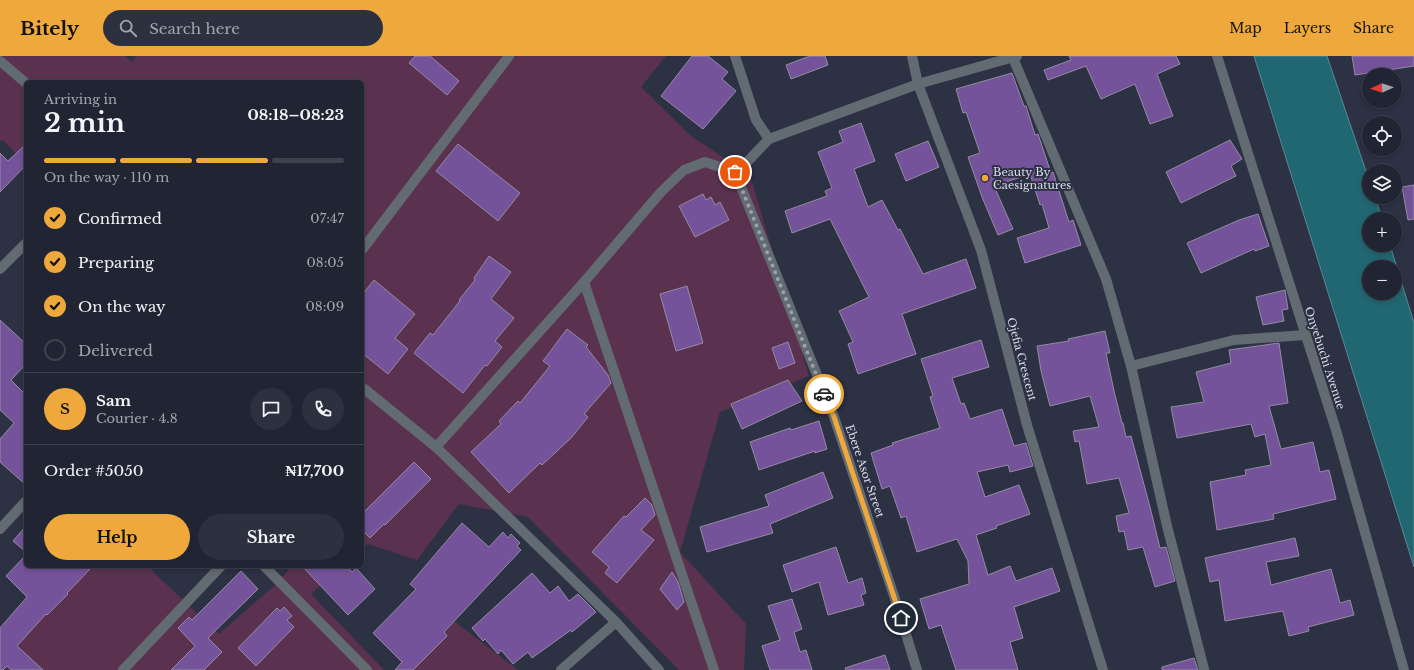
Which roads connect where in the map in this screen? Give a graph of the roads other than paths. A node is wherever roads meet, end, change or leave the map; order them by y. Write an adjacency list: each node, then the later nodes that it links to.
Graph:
1 (509, 56): 12 (street)
2 (735, 56): 9 (street)
3 (912, 56): 8 (street, Ojefia Crescent)
4 (1217, 56): 15 (street, Onyebuchi Avenue)
5 (1015, 57): 8 (street); 16 (street)
6 (0, 61): 7 (street)
7 (24, 81)
8 (918, 84): 9 (street); 31 (street, Ojefia Crescent)
9 (769, 139): 10 (street)
10 (735, 172): 14 (street); 30 (street, Ebere Asor Street)
11 (24, 245): 13 (street)
12 (364, 247)
13 (0, 269)
14 (584, 282): 18 (street); 29 (street)
15 (1305, 335): 16 (street); 32 (street, Onyebuchi Avenue)
16 (1131, 366): 24 (street)
17 (364, 389): 18 (street)
18 (436, 447): 23 (street)
19 (24, 503): 20 (street)
20 (0, 529)
21 (219, 568): 25 (street)
22 (266, 568): 26 (street)
23 (616, 622): 27 (street); 28 (street)
24 (1204, 669)
25 (123, 670)
26 (367, 670)
27 (561, 670)
28 (659, 670)
29 (714, 670)
30 (917, 670)
31 (1103, 670)
32 (1404, 670)

